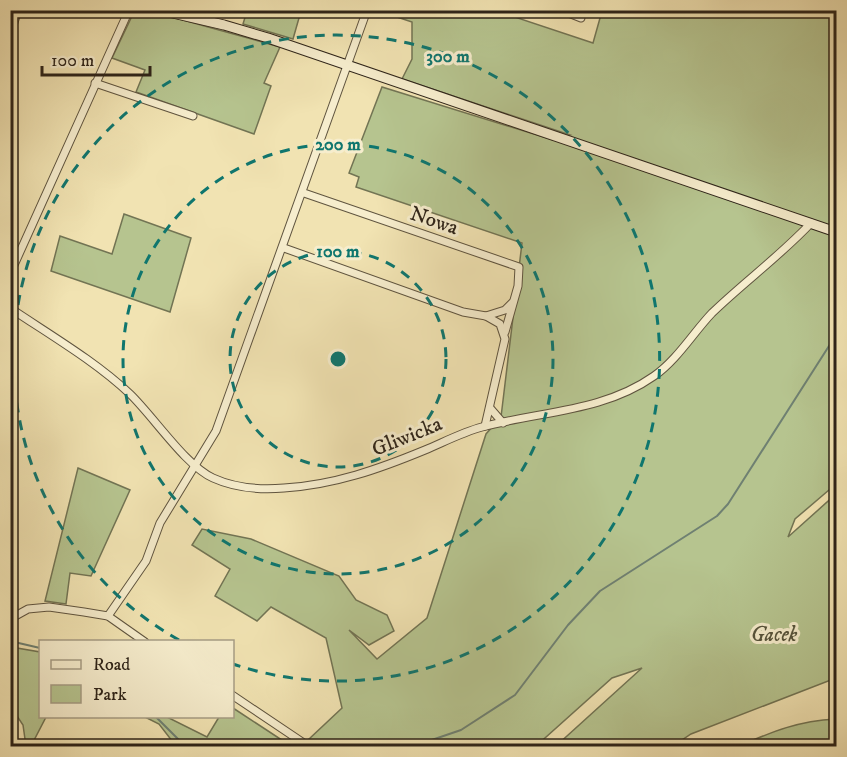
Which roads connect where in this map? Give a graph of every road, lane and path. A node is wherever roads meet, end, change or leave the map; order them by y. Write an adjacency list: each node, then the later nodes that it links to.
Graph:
1 (18, 10): 7 (street)
2 (129, 10): 9 (street)
3 (160, 10): 8 (main road)
4 (367, 10): 8 (street)
5 (561, 10): 6 (street)
6 (581, 18)
7 (10, 35)
8 (348, 65): 11 (street); 12 (main road)
9 (95, 83): 10 (street); 15 (street)
10 (193, 116)
11 (303, 193): 14 (street); 16 (street, Nowa)
12 (811, 223): 13 (main road); 21 (street, Gliwicka)
13 (837, 232)
14 (284, 248): 18 (street); 23 (street)
15 (10, 274)
16 (512, 303): 18 (street); 19 (street, Nowa)
17 (10, 308): 23 (street, Gliwicka)
18 (486, 316): 19 (street)
19 (505, 332): 20 (street, Nowa)
20 (490, 408): 21 (street); 22 (street, Nowa)
21 (503, 423): 22 (street, Gliwicka)
22 (485, 426): 23 (street, Gliwicka)
23 (195, 465): 24 (street)
24 (108, 616): 25 (street); 26 (street)
25 (10, 619)
26 (142, 640)
27 (234, 696): 30 (street)
28 (10, 732): 29 (street)
29 (13, 747)
30 (308, 747)

